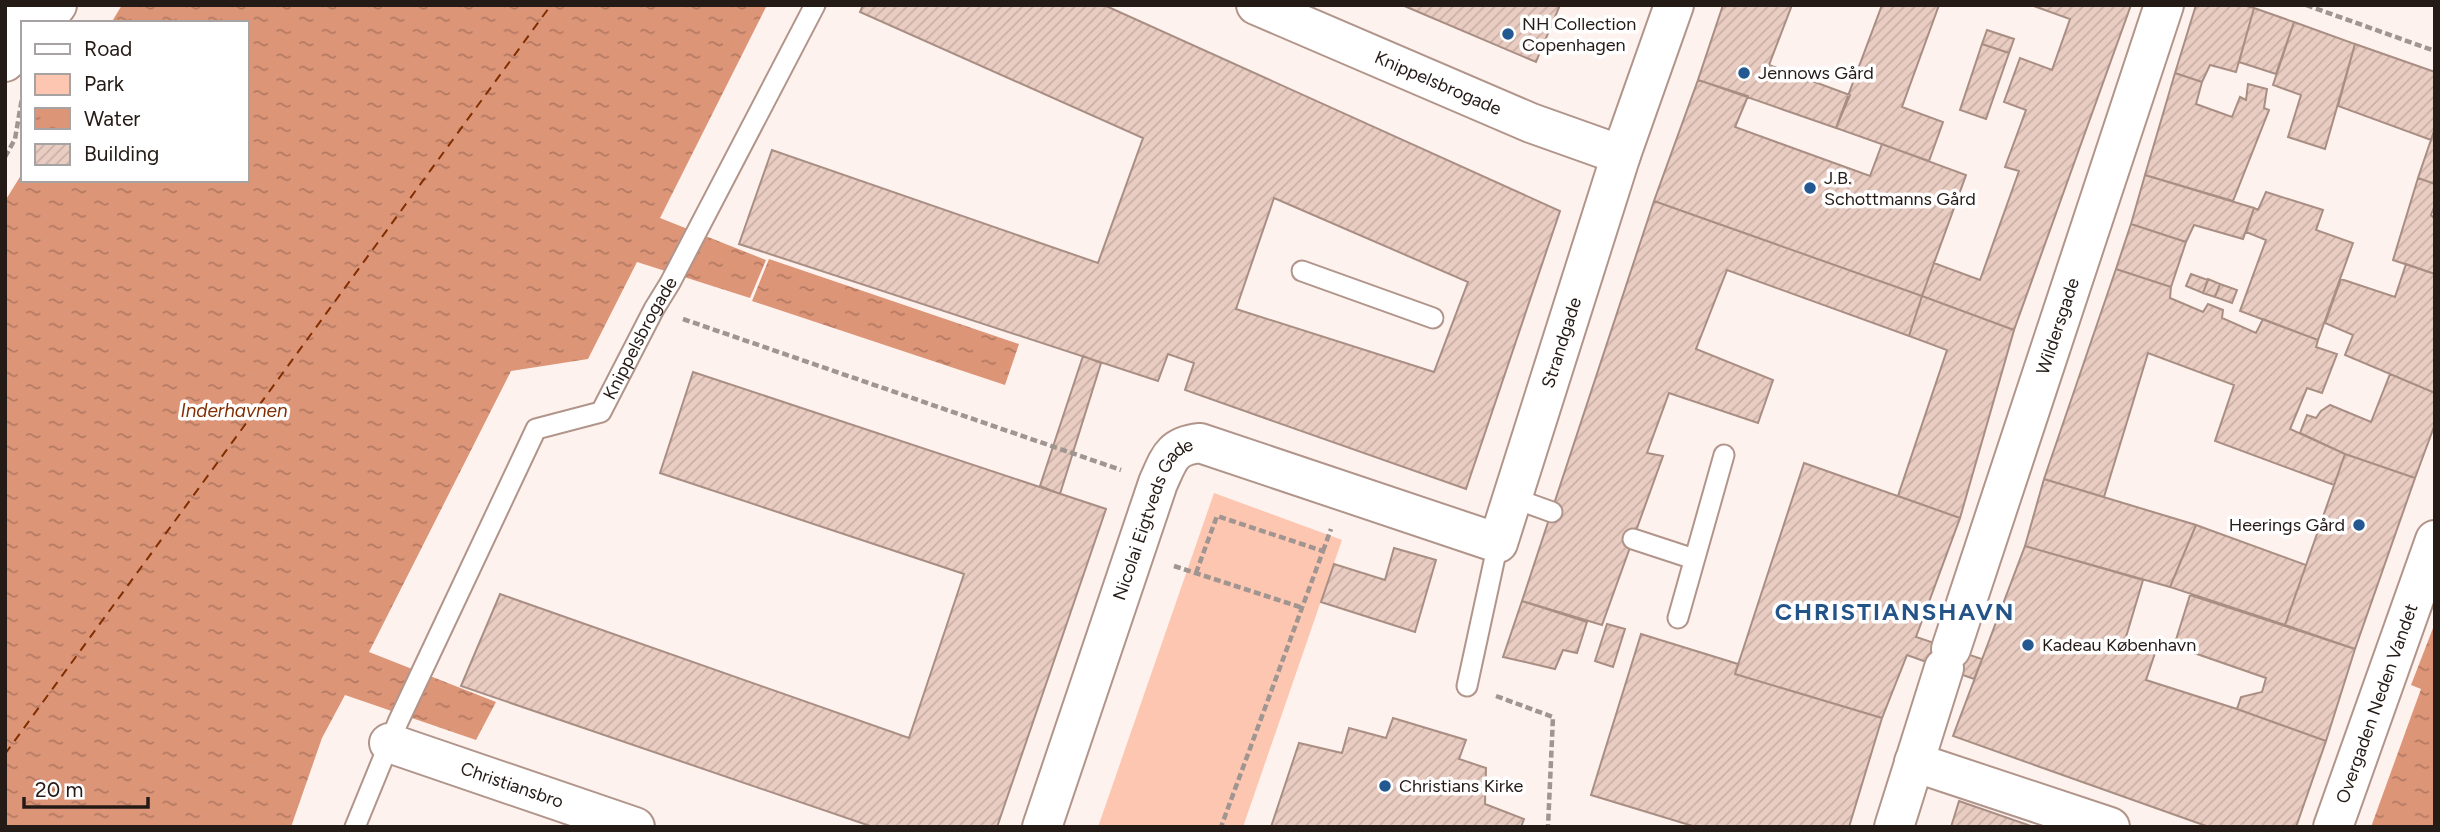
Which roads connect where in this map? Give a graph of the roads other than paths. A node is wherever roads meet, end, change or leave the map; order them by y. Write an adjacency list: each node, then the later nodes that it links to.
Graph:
1 (25, 5): 8 (street)
2 (57, 5): 7 (street)
3 (815, 5): 23 (lane, Knippelsbrogade)
4 (1256, 5): 11 (street, Knippelsbrogade)
5 (1674, 5): 11 (street, Strandgade)
6 (2164, 5): 24 (street, Wildersgade)
7 (45, 21)
8 (5, 25)
9 (21, 47): 10 (street)
10 (5, 62)
11 (1621, 155): 15 (street, Strandgade)
12 (1302, 271): 13 (lane)
13 (1433, 318)
14 (1724, 455): 20 (lane)
15 (1513, 498): 16 (lane); 19 (street, Strandgade)
16 (1552, 512)
17 (1633, 539): 20 (lane)
18 (2435, 540): 30 (street, Overgaden Neden Vandet)
19 (1498, 543): 22 (lane, Strandgade); 27 (street, Nicolai Eigtveds Gade)
20 (1695, 559): 21 (lane)
21 (1678, 618)
22 (1467, 686)
23 (394, 733): 25 (lane, Knippelsbrogade); 26 (street, Christiansbro)
24 (1914, 762): 28 (street, Wildersgade); 29 (street)
25 (355, 827)
26 (635, 827)
27 (1042, 827)
28 (1894, 827)
29 (2110, 827)
30 (2333, 827)

